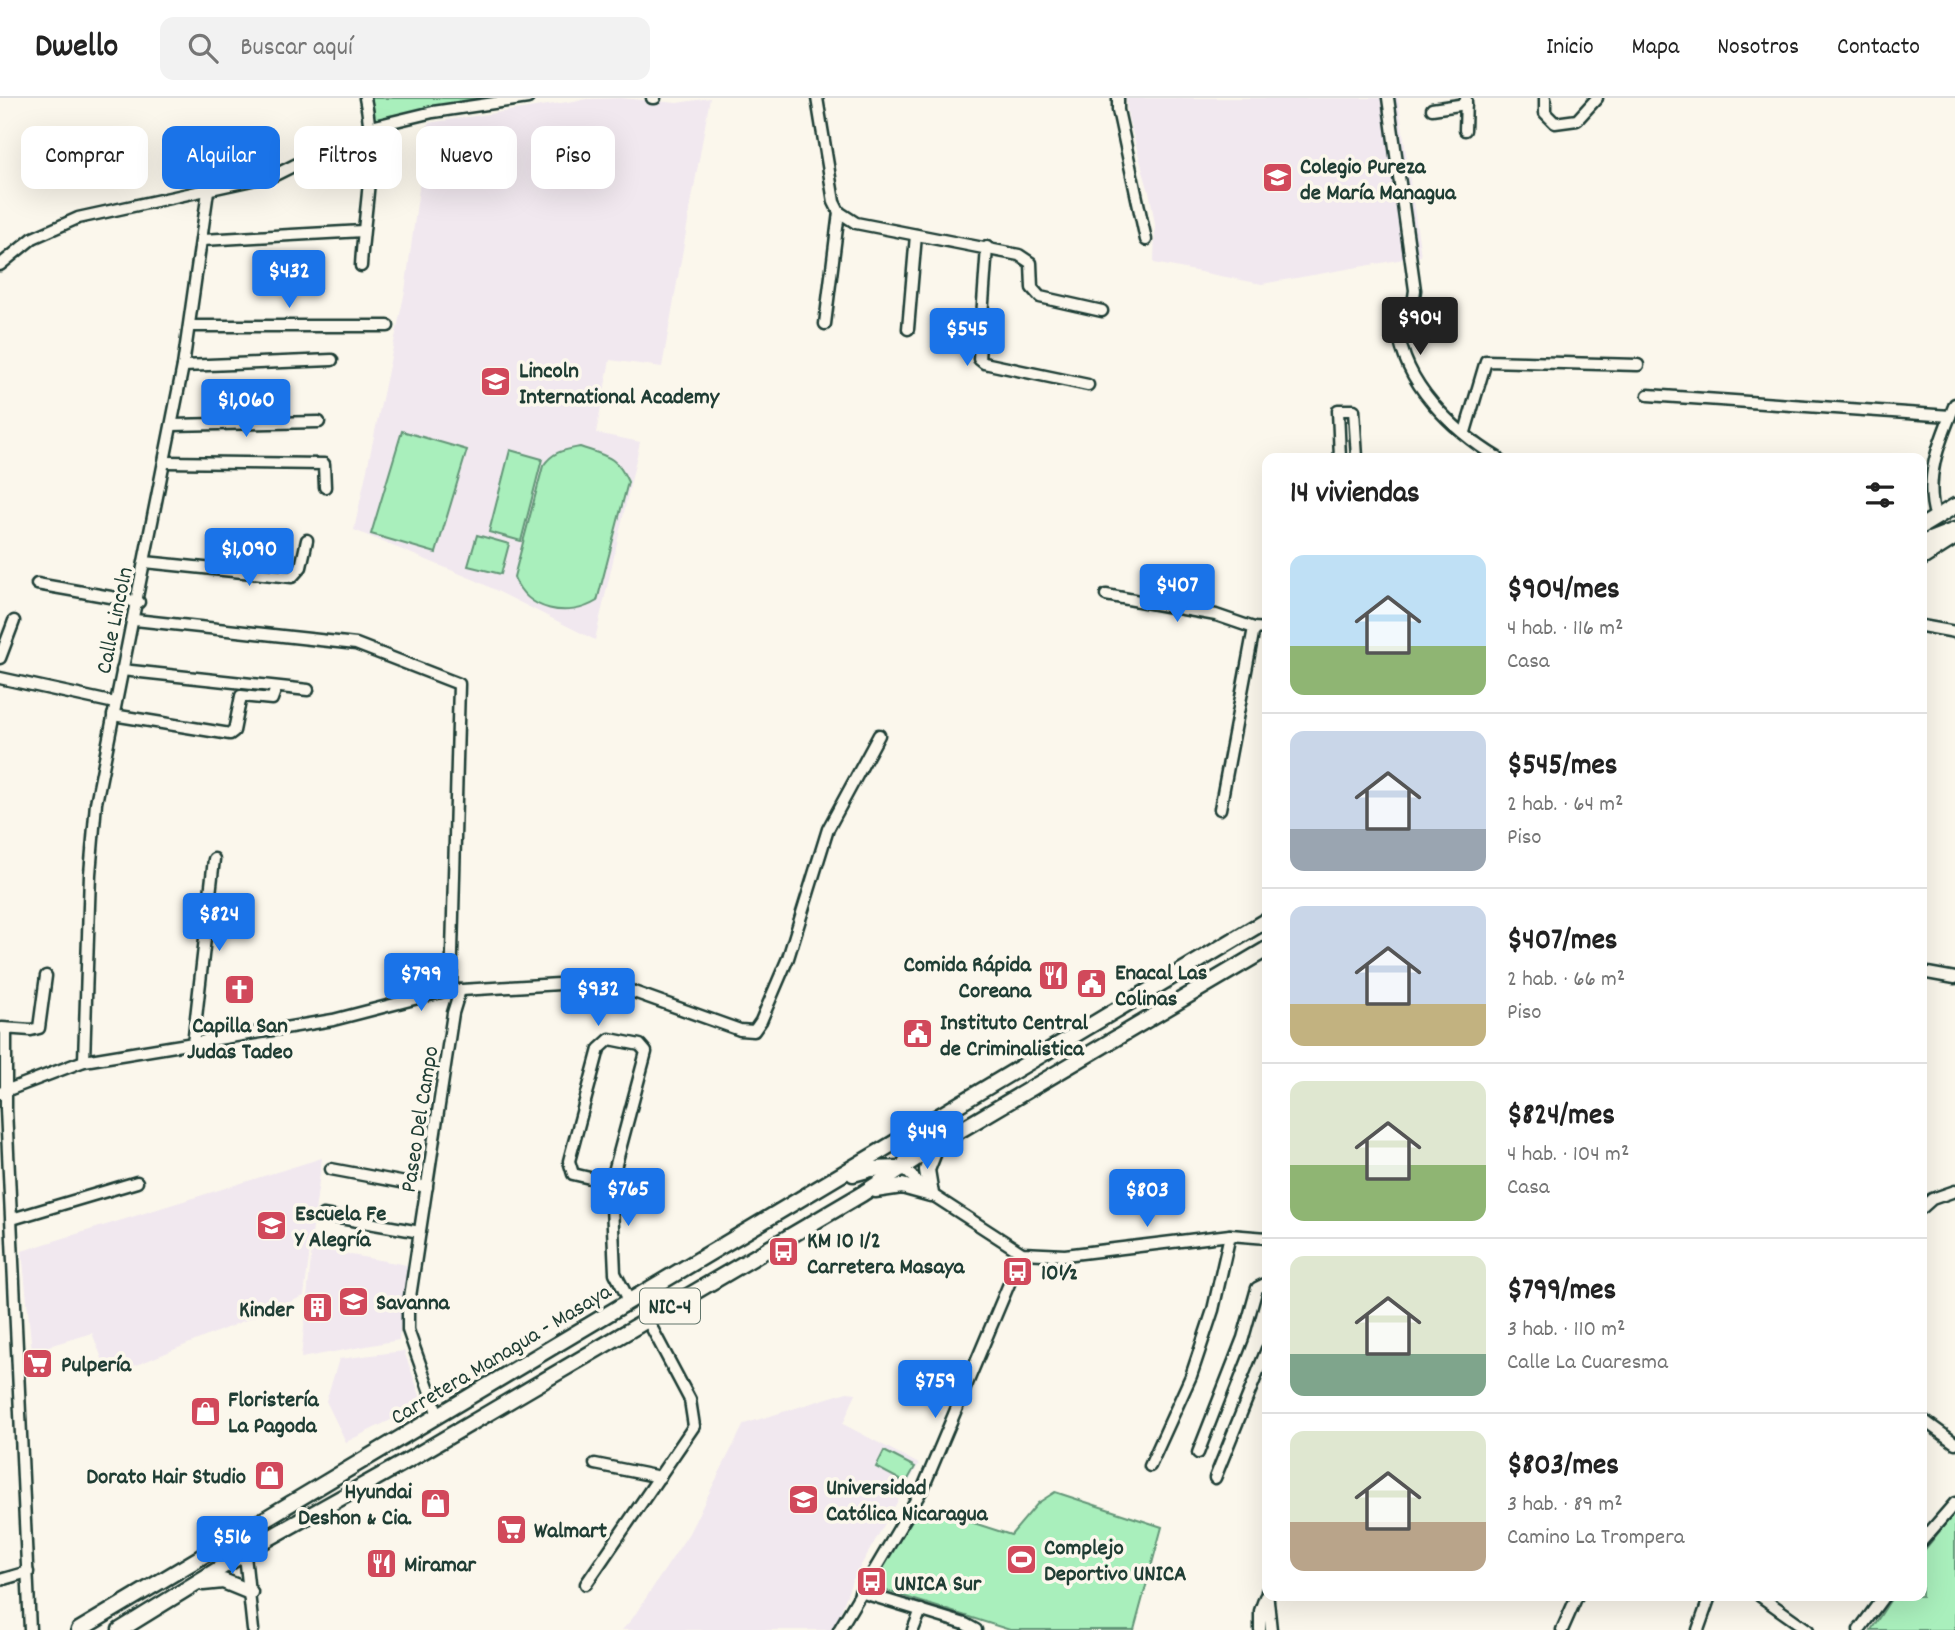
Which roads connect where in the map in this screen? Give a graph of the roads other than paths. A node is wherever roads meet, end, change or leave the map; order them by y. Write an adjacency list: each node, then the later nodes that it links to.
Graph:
1 (365, 98): 10 (street)
2 (528, 98): 11 (street)
3 (817, 98): 16 (street)
4 (1118, 98): 20 (street)
5 (1388, 98): 38 (street)
6 (1545, 98): 7 (street)
7 (1597, 98)
8 (1466, 101): 9 (street); 12 (street)
9 (1432, 108)
10 (371, 126)
11 (375, 126)
12 (1465, 130)
13 (294, 167): 15 (street)
14 (369, 189): 17 (street)
15 (208, 191): 19 (street, Calle Lincoln); 22 (street)
16 (839, 212): 18 (street); 25 (street)
17 (363, 231): 19 (street); 23 (street)
18 (916, 235): 21 (street); 28 (street)
19 (203, 240): 26 (street, Calle Lincoln)
20 (1146, 240)
21 (987, 247): 24 (street); 32 (street)
22 (0, 265)
23 (361, 266)
24 (1102, 312)
25 (825, 324)
26 (190, 326): 27 (street); 31 (street, Calle Lincoln)
27 (388, 326)
28 (908, 329)
29 (332, 360): 31 (street)
30 (1637, 365): 38 (street)
31 (183, 366): 37 (street, Calle Lincoln)
32 (1088, 385)
33 (1648, 395): 35 (street)
34 (1955, 404): 35 (street)
35 (1950, 416): 45 (street)
36 (319, 422): 37 (street)
37 (172, 425): 42 (street, Calle Lincoln)
38 (1465, 432): 41 (street)
39 (1340, 453): 40 (street)
40 (1357, 453)
41 (1492, 453)
42 (165, 462): 43 (street); 52 (street, Calle Lincoln)
43 (325, 488)
44 (1955, 506): 45 (highway)
45 (1936, 518): 46 (highway)
46 (1927, 523)
47 (1955, 530): 50 (highway)
48 (1955, 537): 51 (highway)
49 (307, 540): 52 (street)
50 (1927, 541)
51 (1927, 555)
52 (145, 562): 55 (street, Calle Lincoln)
53 (37, 584): 55 (street)
54 (1105, 595): 59 (street)
55 (139, 601): 56 (street, Calle Lincoln)
56 (135, 620): 63 (street, Calle Lincoln); 77 (street, Paseo Del Campo)
57 (14, 621): 62 (street)
58 (1927, 627): 61 (street)
59 (1254, 628): 60 (street); 70 (street)
60 (1262, 629)
61 (1955, 632)
62 (0, 658)
63 (122, 670): 65 (street); 67 (street, Calle Lincoln)
64 (0, 678): 67 (street)
65 (276, 688): 66 (street); 68 (street)
66 (308, 690)
67 (115, 703): 68 (street, Calle Lincoln)
68 (113, 715): 80 (street, Calle Lincoln)
69 (879, 735): 77 (street)
70 (1220, 809)
71 (214, 859): 79 (street)
72 (1262, 923): 81 (highway, Carretera Managua - Masaya / NIC-4)
73 (1262, 953): 83 (highway, Carretera Managua - Masaya / NIC-4)
74 (1927, 973): 76 (street)
75 (46, 976): 78 (street)
76 (1955, 978)
77 (455, 991): 79 (street); 89 (street, Paseo Del Campo)
78 (3, 1028): 82 (street)
79 (193, 1044): 80 (street)
80 (84, 1060): 82 (street)
81 (1013, 1070): 84 (highway); 86 (highway, Carretera Managua - Masaya / NIC-4)
82 (4, 1092): 95 (street)
83 (936, 1147): 84 (highway, Carretera Managua - Masaya / NIC-4); 92 (highway)
84 (903, 1168): 86 (highway); 91 (highway, Carretera Managua - Masaya / NIC-4); 92 (street)
85 (331, 1169): 89 (street)
86 (837, 1179): 101 (highway, Carretera Managua - Masaya / NIC-4)
87 (137, 1182): 95 (street)
88 (611, 1183): 88 (street); 101 (street)
89 (427, 1187): 96 (street, Paseo Del Campo)
90 (1955, 1191): 93 (street)
91 (862, 1194): 92 (highway); 102 (highway, Carretera Managua - Masaya / NIC-4)
92 (931, 1194): 99 (street)
93 (1927, 1204)
94 (323, 1215): 96 (street)
95 (12, 1219): 120 (street)
96 (420, 1232): 104 (street, Paseo Del Campo)
97 (1230, 1235): 98 (street); 99 (street); 113 (street)
98 (1262, 1238)
99 (1022, 1253): 126 (street)
100 (1262, 1286): 110 (street)
101 (630, 1302): 104 (highway, Carretera Managua - Masaya / NIC-4)
102 (648, 1319): 108 (highway, Carretera Managua - Masaya / NIC-4); 114 (street)
103 (1262, 1361): 115 (street)
104 (438, 1415): 106 (highway, Carretera Managua - Masaya / NIC-4)
105 (1927, 1423): 109 (street)
106 (421, 1426): 107 (highway, Carretera Managua - Masaya / NIC-4); 108 (highway)
107 (395, 1441): 111 (highway); 117 (highway, Carretera Managua - Masaya / NIC-4)
108 (436, 1442): 111 (highway, Carretera Managua - Masaya / NIC-4)
109 (1955, 1443)
110 (1198, 1454)
111 (405, 1462): 119 (highway, Carretera Managua - Masaya / NIC-4)
112 (595, 1464): 114 (street)
113 (1150, 1466)
114 (660, 1477): 123 (street)
115 (1215, 1478)
116 (1955, 1503): 118 (street)
117 (289, 1504): 119 (highway); 121 (highway, Carretera Managua - Masaya / NIC-4)
118 (1927, 1535)
119 (245, 1555): 121 (highway); 124 (highway, Carretera Managua - Masaya / NIC-4); 125 (street)
120 (28, 1572): 122 (street); 134 (street)
121 (172, 1575): 135 (highway, Carretera Managua - Masaya / NIC-4)
122 (0, 1580)
123 (586, 1584)
124 (195, 1585): 125 (highway); 136 (highway, Carretera Managua - Masaya / NIC-4)
125 (250, 1592): 137 (street)
126 (860, 1592): 133 (street); 138 (street)
127 (1264, 1601): 141 (street)
128 (1267, 1601): 142 (street)
129 (1575, 1601): 143 (street)
130 (1708, 1601): 144 (street)
131 (1767, 1601): 145 (street)
132 (1880, 1601): 146 (street)
133 (921, 1610): 139 (street); 140 (street)
134 (30, 1630)
135 (79, 1630)
136 (120, 1630)
137 (253, 1630)
138 (839, 1630)
139 (914, 1630)
140 (976, 1630)
141 (1260, 1630)
142 (1271, 1630)
143 (1562, 1630)
144 (1698, 1630)
145 (1808, 1630)
146 (1859, 1630)

